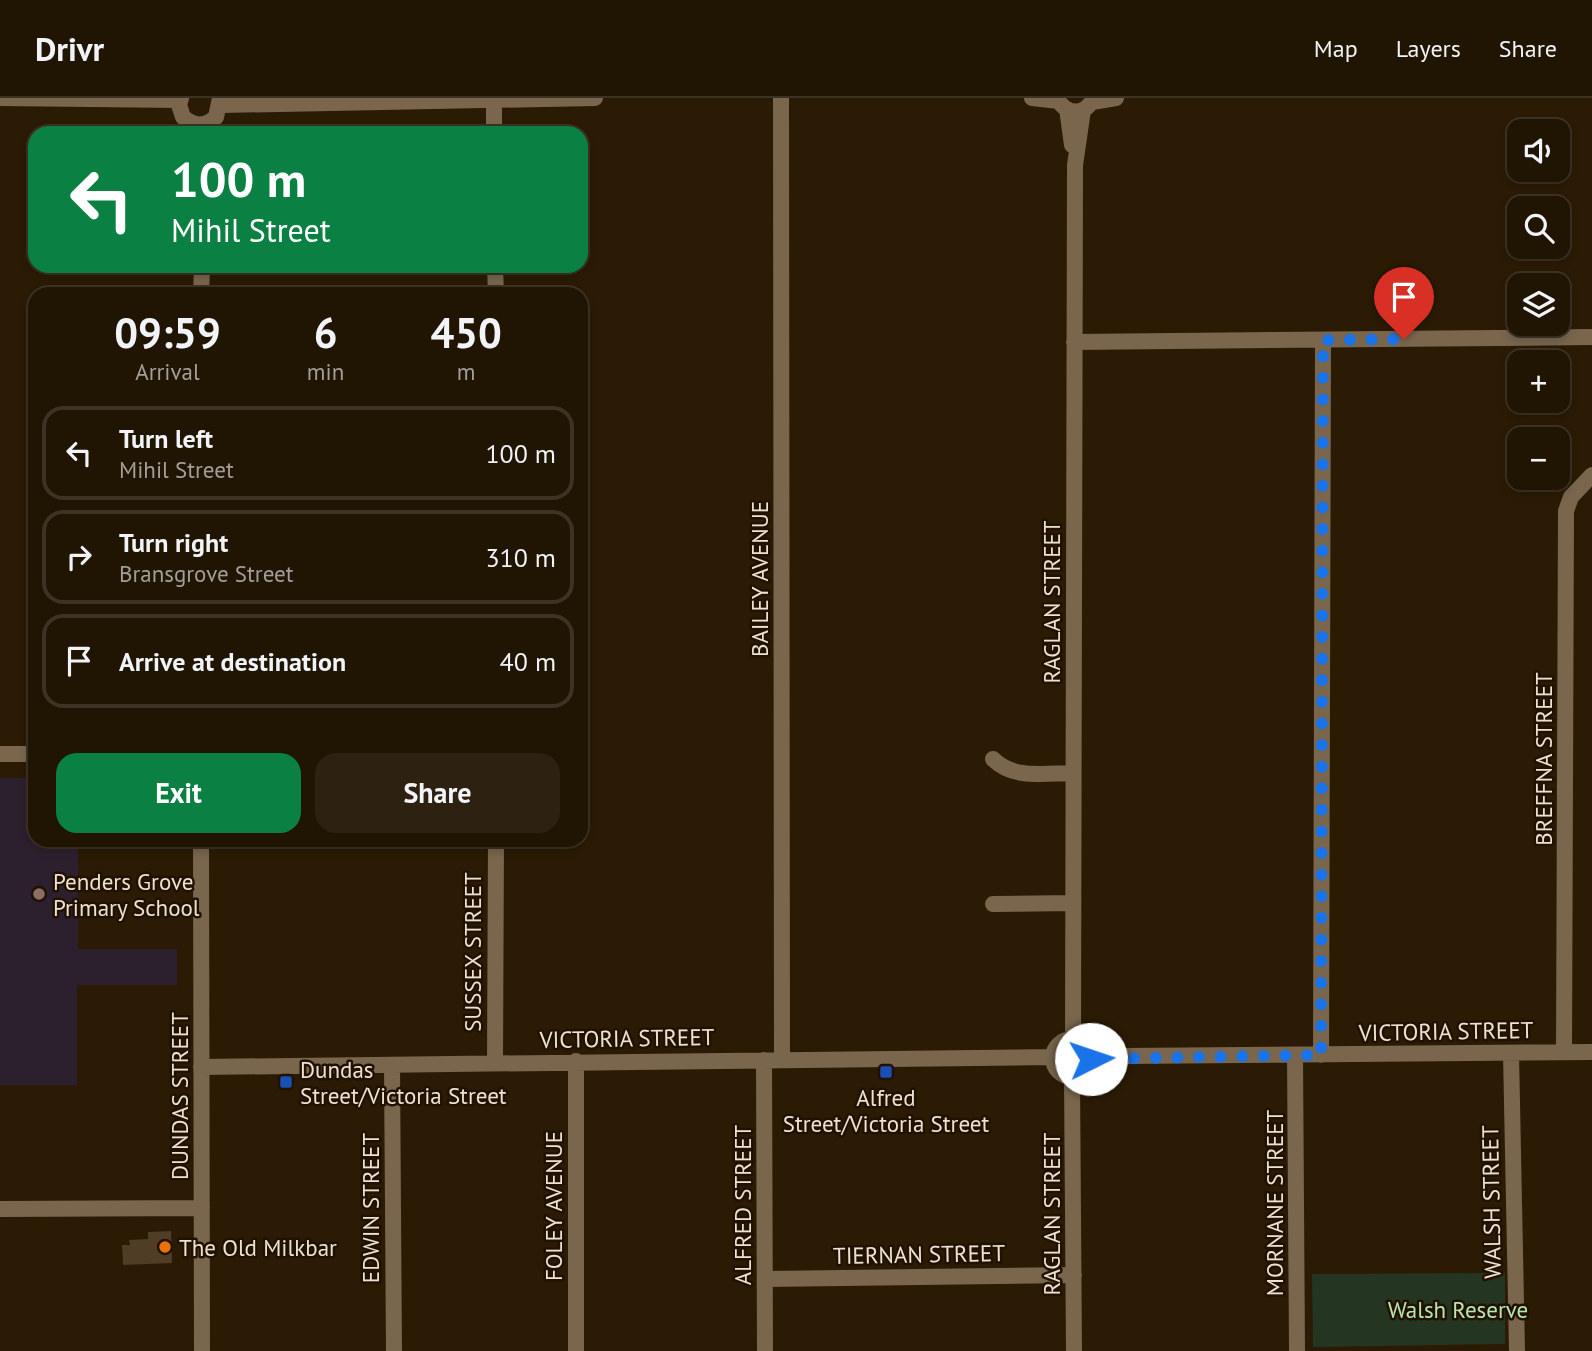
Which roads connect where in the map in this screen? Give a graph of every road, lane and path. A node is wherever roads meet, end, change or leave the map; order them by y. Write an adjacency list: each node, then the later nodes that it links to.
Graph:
1 (0, 98): 6 (street)
2 (595, 98): 7 (street)
3 (781, 98): 33 (street, BAILEY AVENUE)
4 (1032, 98): 10 (street)
5 (1116, 98): 10 (street)
6 (180, 99): 11 (street)
7 (494, 99): 8 (street); 13 (street)
8 (373, 100): 9 (street)
9 (220, 101): 12 (street)
10 (1075, 103): 16 (street, RAGLAN STREET)
11 (195, 126)
12 (204, 126)
13 (494, 126)
14 (1592, 337): 15 (street)
15 (1323, 340): 16 (street); 31 (street)
16 (1074, 342): 21 (street, RAGLAN STREET)
17 (1592, 475): 27 (street, BREFFNA STREET)
18 (0, 754): 19 (street)
19 (28, 754)
20 (993, 759): 21 (street)
21 (1073, 773): 24 (street, RAGLAN STREET)
22 (201, 847): 39 (street, DUNDAS STREET)
23 (496, 847): 37 (street, SUSSEX STREET)
24 (1073, 903): 25 (street); 26 (street, RAGLAN STREET)
25 (992, 904)
26 (1073, 1038): 32 (street); 34 (street)
27 (1564, 1052): 28 (street, VICTORIA STREET); 29 (street, VICTORIA STREET)
28 (1592, 1052)
29 (1511, 1053): 31 (street, VICTORIA STREET); 51 (street, WALSH STREET)
30 (1296, 1055): 31 (street, VICTORIA STREET); 34 (street, VICTORIA STREET); 50 (street, MORNANE STREET)
31 (1321, 1055)
32 (1053, 1057): 33 (street, VICTORIA STREET); 40 (street)
33 (782, 1059): 35 (street, VICTORIA STREET)
34 (1091, 1059): 40 (street)
35 (764, 1060): 36 (street, VICTORIA STREET); 44 (street, ALFRED STREET)
36 (576, 1061): 37 (street, VICTORIA STREET); 47 (street, FOLEY AVENUE)
37 (495, 1063): 38 (street, VICTORIA STREET)
38 (392, 1065): 39 (street, VICTORIA STREET); 46 (street, EDWIN STREET)
39 (201, 1067): 41 (street, DUNDAS STREET)
40 (1072, 1077): 43 (street, RAGLAN STREET)
41 (202, 1208): 42 (street); 45 (street, DUNDAS STREET)
42 (0, 1209)
43 (1074, 1275): 44 (street, TIERNAN STREET); 49 (street, RAGLAN STREET)
44 (765, 1279): 48 (street, ALFRED STREET)
45 (202, 1351)
46 (394, 1351)
47 (576, 1351)
48 (765, 1351)
49 (1074, 1351)
50 (1297, 1351)
51 (1517, 1351)

